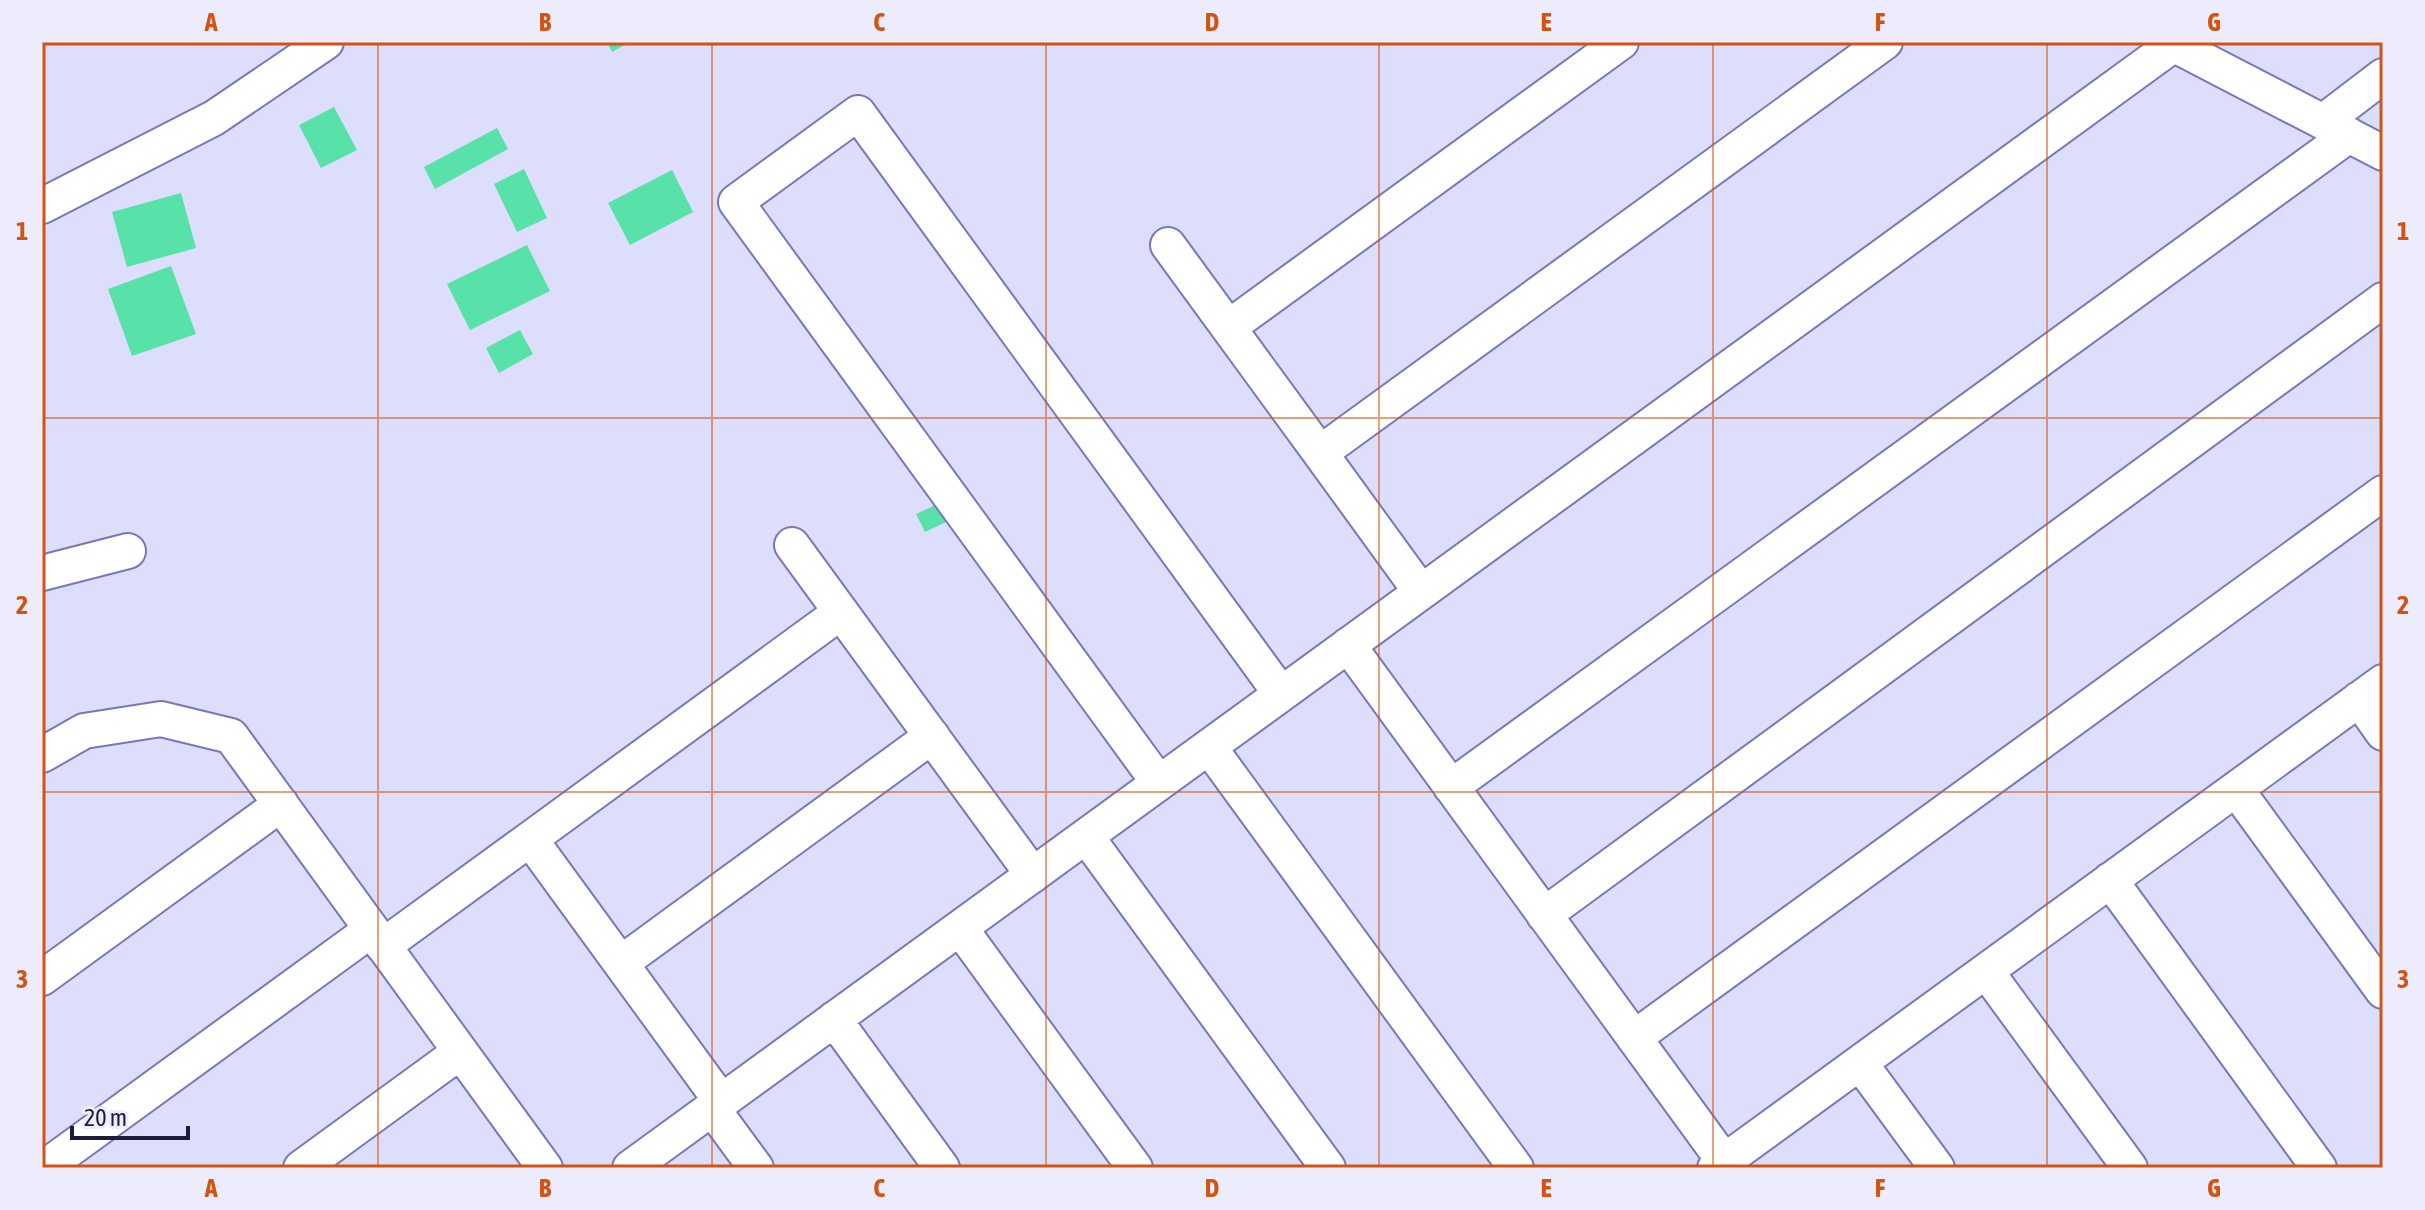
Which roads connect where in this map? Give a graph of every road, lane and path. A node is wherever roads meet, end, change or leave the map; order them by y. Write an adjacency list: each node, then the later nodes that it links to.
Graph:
1 (326, 42): 8 (street)
2 (1621, 42): 11 (street)
3 (1885, 42): 12 (street)
4 (2173, 43): 6 (street); 17 (street)
5 (2383, 76): 6 (street)
6 (2337, 128): 7 (street); 27 (street)
7 (2383, 153)
8 (42, 206)
9 (1168, 245): 11 (street)
10 (2383, 300): 34 (street)
11 (1229, 327): 12 (street)
12 (1320, 453): 17 (street)
13 (2383, 493): 42 (street)
14 (792, 545): 18 (street)
15 (128, 551): 16 (street)
16 (42, 573)
17 (1421, 592): 19 (street)
18 (841, 612): 23 (street); 31 (street)
19 (1348, 645): 21 (street); 27 (street)
20 (2371, 691): 22 (street); 28 (street)
21 (1281, 694): 24 (street); 26 (street)
22 (2383, 733)
23 (932, 736): 32 (street); 37 (street)
24 (1209, 747): 26 (street); 55 (street)
25 (43, 752): 29 (street)
26 (1159, 783): 30 (street)
27 (1451, 787): 34 (street)
28 (2236, 789): 33 (street); 40 (street)
29 (281, 804): 36 (street); 39 (street)
30 (1086, 836): 32 (street); 54 (street)
31 (530, 839): 36 (street); 37 (street)
32 (1033, 875): 35 (street)
33 (2110, 880): 38 (street); 58 (street)
34 (1544, 915): 42 (street)
35 (960, 928): 41 (street); 53 (street)
36 (377, 938): 43 (street); 47 (street)
37 (621, 963): 45 (street)
38 (1986, 971): 44 (street); 57 (street)
39 (42, 978)
40 (2383, 991)
41 (834, 1019): 45 (street); 52 (street)
42 (1634, 1038): 46 (street)
43 (460, 1052): 48 (street); 49 (street)
44 (1860, 1063): 46 (street); 56 (street)
45 (717, 1104): 50 (street); 51 (street)
46 (1722, 1166)
47 (44, 1168)
48 (301, 1168)
49 (545, 1168)
50 (630, 1168)
51 (756, 1168)
52 (942, 1168)
53 (1135, 1168)
54 (1328, 1168)
55 (1516, 1168)
56 (1937, 1168)
57 (2130, 1168)
58 (2319, 1168)

